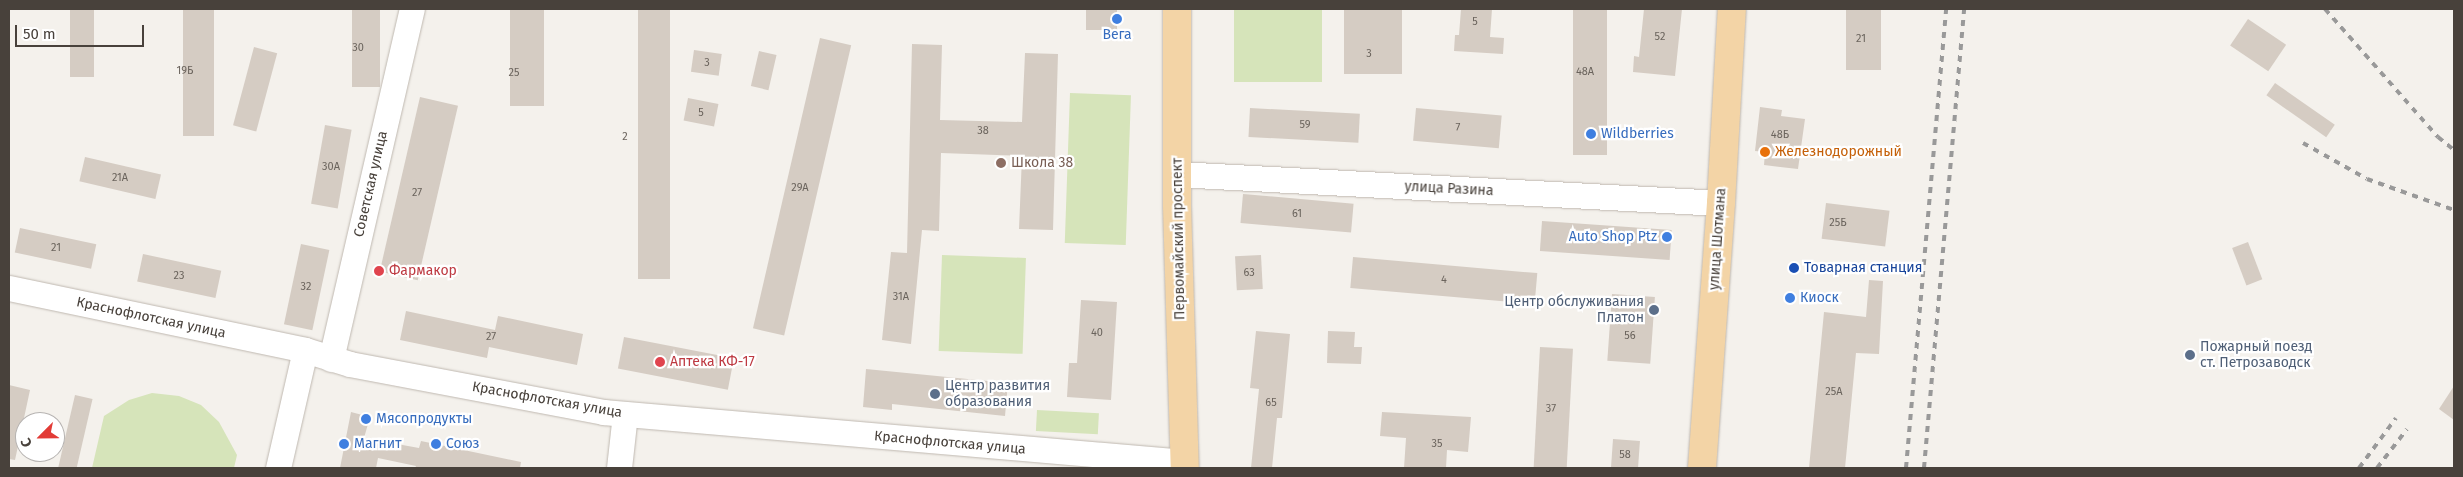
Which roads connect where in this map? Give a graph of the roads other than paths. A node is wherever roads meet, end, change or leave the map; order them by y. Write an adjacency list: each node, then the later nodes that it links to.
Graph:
1 (412, 9): 8 (street, Советская улица)
2 (1177, 9): 4 (main road, Первомайский проспект)
3 (1732, 9): 5 (main road, улица Шотмана)
4 (1177, 174): 5 (street, улица Разина); 10 (main road, Первомайский проспект)
5 (1721, 204): 13 (main road, улица Шотмана)
6 (9, 288): 7 (street, Краснофлотская улица)
7 (305, 350): 8 (street, Краснофлотская улица); 11 (street)
8 (330, 359): 9 (street, Краснофлотская улица)
9 (624, 414): 10 (street, Краснофлотская улица); 12 (street)
10 (1185, 465)
11 (278, 468)
12 (619, 468)
13 (1702, 468)

